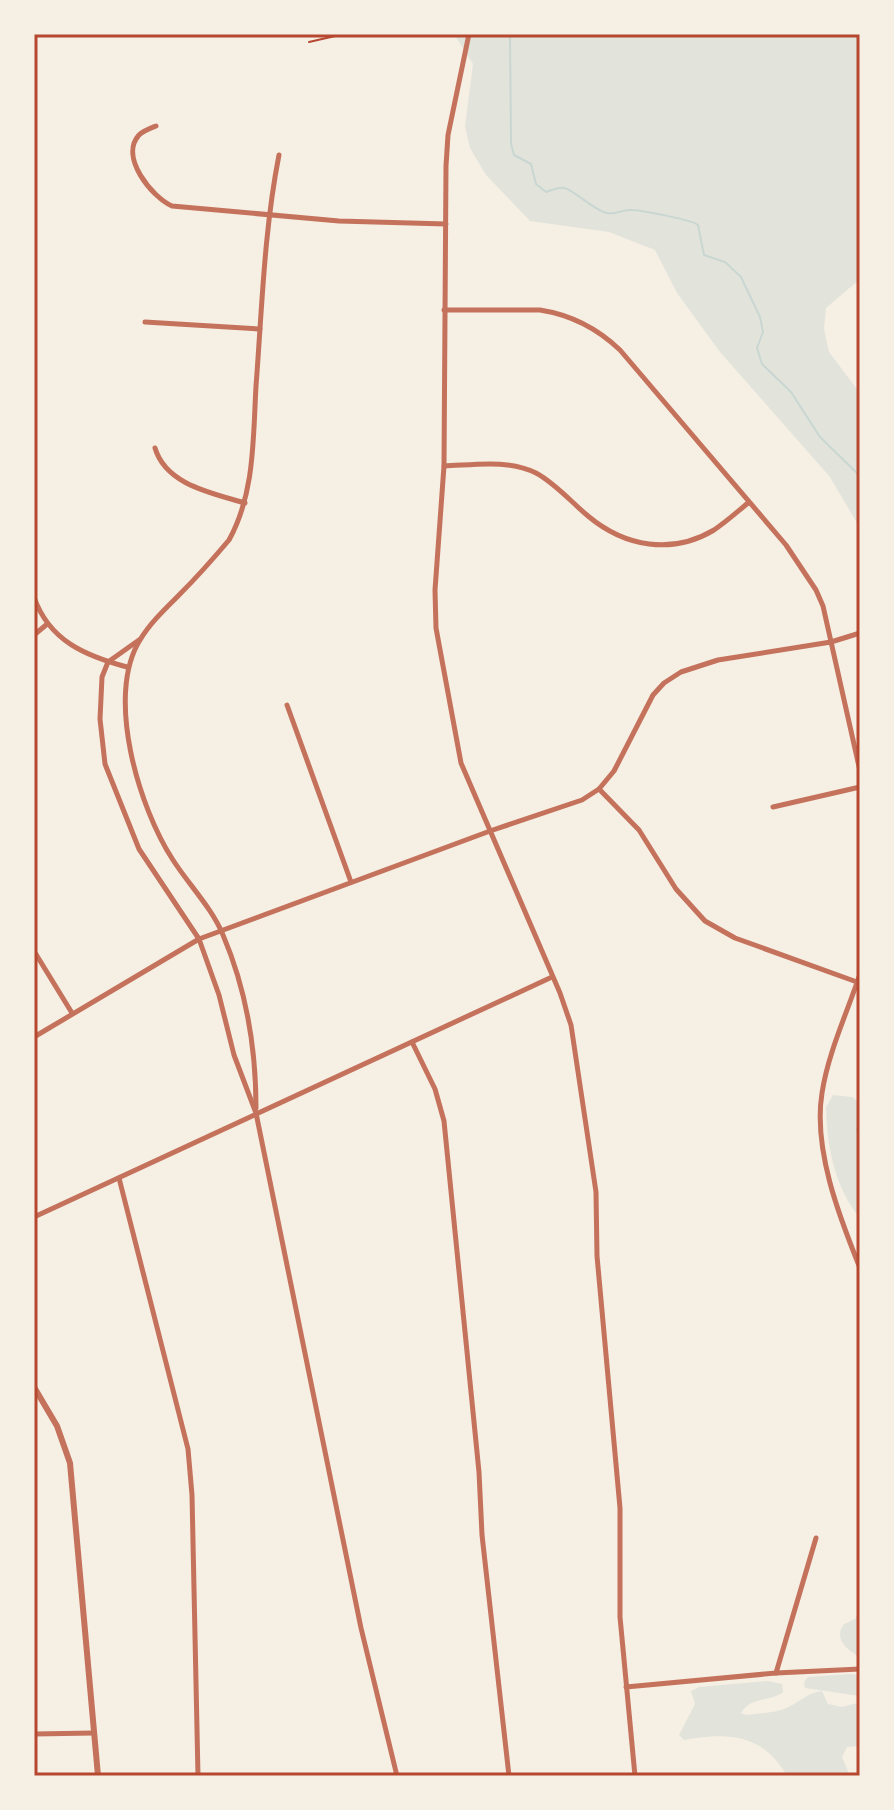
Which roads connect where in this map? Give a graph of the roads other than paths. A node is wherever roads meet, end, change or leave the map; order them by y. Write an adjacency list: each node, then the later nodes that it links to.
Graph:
1 (469, 34): 5 (street)
2 (156, 126): 4 (street)
3 (279, 155): 4 (street)
4 (269, 214): 5 (street); 8 (street)
5 (446, 224): 6 (street)
6 (444, 310): 10 (street); 12 (street)
7 (145, 322): 8 (street)
8 (260, 329): 11 (street)
9 (155, 448): 11 (street)
10 (444, 466): 12 (street); 26 (street)
11 (245, 503): 17 (street)
12 (748, 503): 18 (street)
13 (34, 597): 14 (street)
14 (46, 625): 16 (street); 19 (street)
15 (860, 633): 18 (street)
16 (34, 635)
17 (139, 640): 19 (street); 20 (street)
18 (831, 642): 22 (street); 24 (street)
19 (108, 662): 20 (street); 29 (street)
20 (127, 667): 28 (street)
21 (287, 705): 27 (street)
22 (860, 771)
23 (860, 787): 25 (street)
24 (599, 789): 26 (street); 33 (street)
25 (773, 807)
26 (490, 831): 27 (street); 32 (street)
27 (351, 882): 28 (street)
28 (222, 931): 29 (street); 37 (street)
29 (199, 939): 34 (street); 37 (street)
30 (34, 951): 34 (street)
31 (860, 974): 33 (street)
32 (552, 977): 36 (street); 45 (street)
33 (857, 982): 40 (street)
34 (72, 1013): 35 (street)
35 (34, 1037)
36 (412, 1042): 37 (street); 51 (street)
37 (256, 1113): 38 (street); 50 (street)
38 (119, 1178): 39 (street); 49 (street)
39 (34, 1217)
40 (860, 1268)
41 (34, 1387): 46 (street)
42 (816, 1538): 44 (street)
43 (860, 1669): 44 (street)
44 (776, 1673): 45 (street)
45 (626, 1687): 52 (street)
46 (94, 1733): 47 (street); 48 (street)
47 (34, 1734)
48 (98, 1776)
49 (198, 1776)
50 (397, 1776)
51 (509, 1776)
52 (635, 1776)

